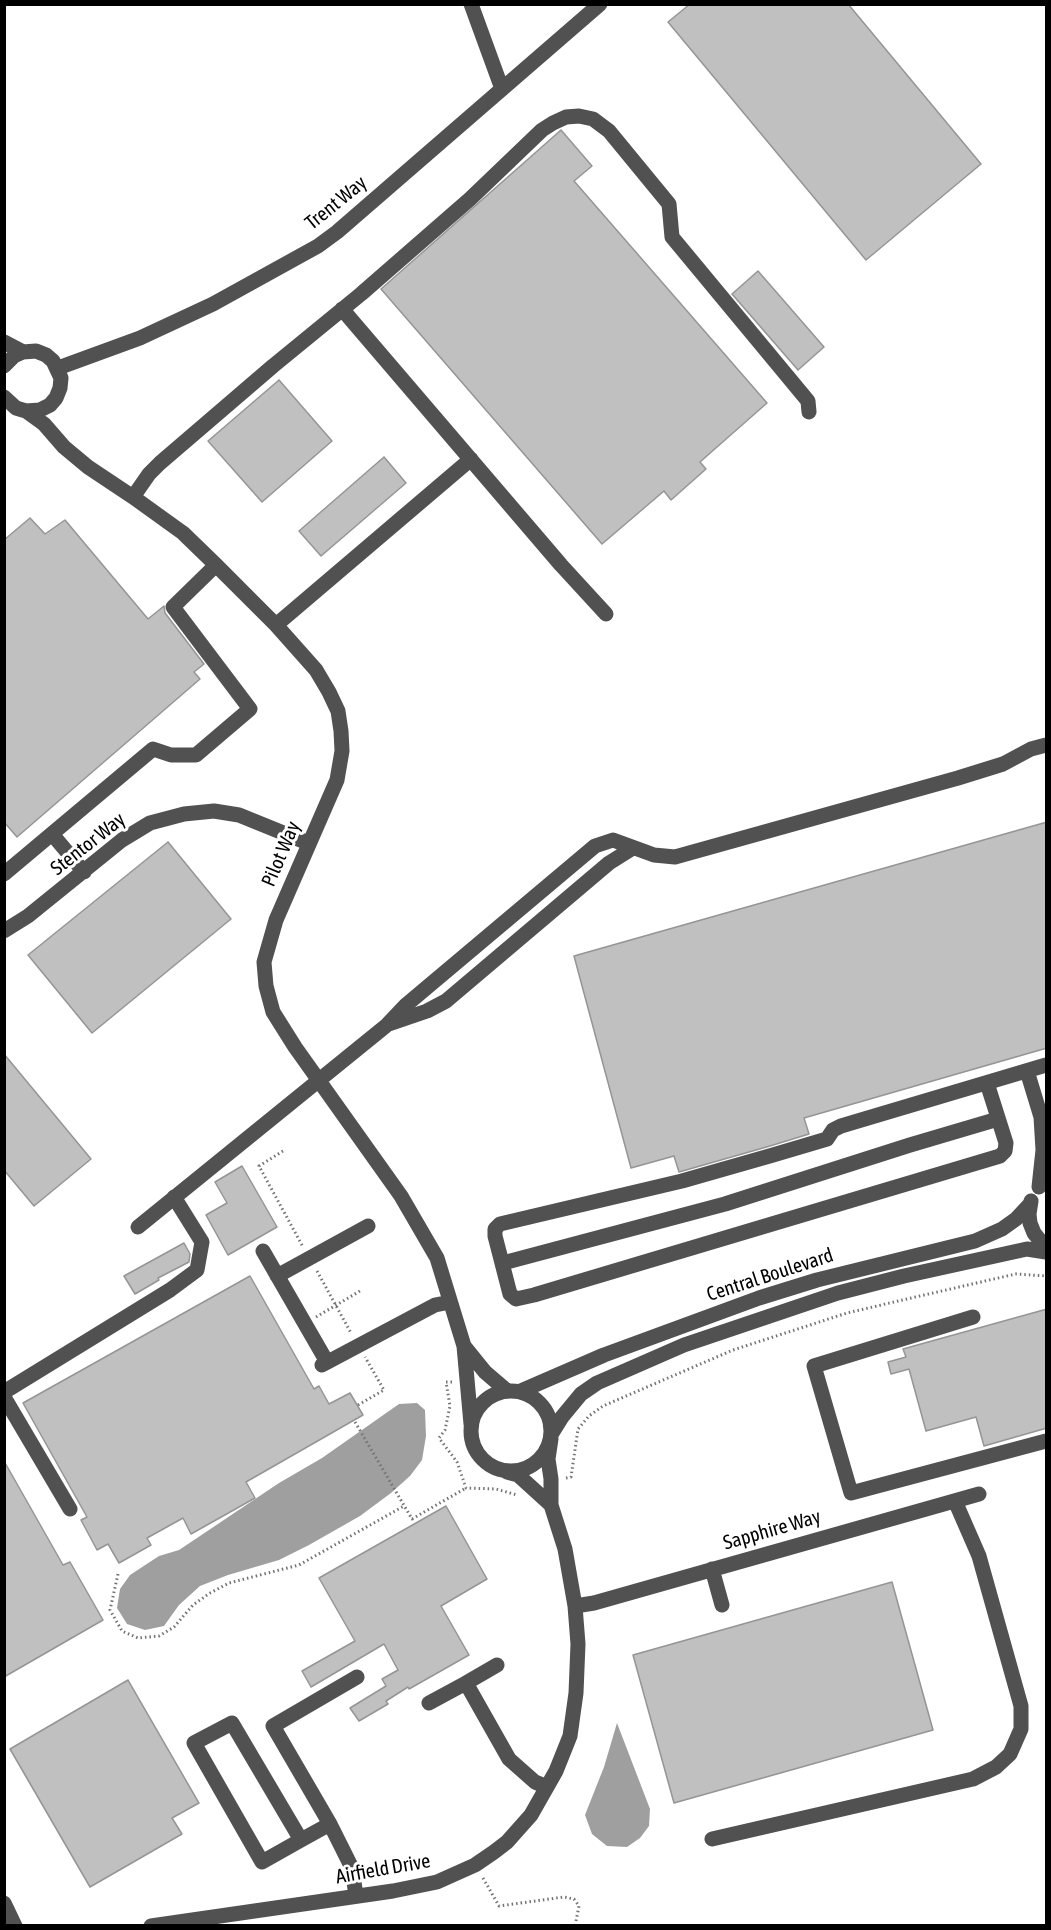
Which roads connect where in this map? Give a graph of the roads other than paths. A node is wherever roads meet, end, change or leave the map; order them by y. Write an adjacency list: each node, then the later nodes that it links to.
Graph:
1 (471, 4): 3 (street)
2 (600, 4): 3 (street, Trent Way)
3 (502, 89): 8 (street, Trent Way)
4 (342, 309): 12 (street); 14 (street); 15 (street)
5 (4, 342): 6 (street)
6 (23, 352): 7 (street); 8 (street)
7 (4, 366)
8 (58, 368): 10 (street, Pilot Way)
9 (4, 397): 11 (street, Pilot Way)
10 (56, 398): 11 (street); 13 (street, Pilot Way)
11 (26, 411): 13 (street, Pilot Way)
12 (809, 412)
13 (64, 447): 15 (street, Pilot Way)
14 (471, 459): 17 (street); 18 (street)
15 (133, 497): 16 (street, Pilot Way)
16 (216, 565): 18 (street, Pilot Way); 20 (street)
17 (606, 614)
18 (276, 625): 21 (street, Pilot Way)
19 (1047, 744): 22 (street)
20 (52, 834): 23 (street); 24 (street)
21 (308, 843): 23 (street, Stentor Way); 29 (street, Pilot Way)
22 (633, 848): 26 (street); 26 (street)
23 (84, 872): 25 (street, Stentor Way)
24 (4, 874)
25 (4, 931)
26 (387, 1025): 29 (street)
27 (1047, 1065): 28 (street)
28 (1027, 1071): 30 (street); 32 (street)
29 (319, 1078): 34 (street); 42 (street, Pilot Way)
30 (987, 1083): 31 (street); 40 (street)
31 (998, 1119): 40 (street); 40 (street)
32 (1044, 1121): 33 (street)
33 (1043, 1183): 35 (street)
34 (174, 1197): 37 (street); 46 (street)
35 (1030, 1204): 38 (street); 45 (street, Central Boulevard)
36 (368, 1226): 41 (street)
37 (138, 1227)
38 (1047, 1250): 48 (street, Central Boulevard)
39 (263, 1251): 41 (street)
40 (503, 1263)
41 (277, 1276): 42 (street)
42 (450, 1302): 44 (street, Pilot Way)
43 (973, 1317): 49 (street)
44 (464, 1346): 45 (street, Pilot Way); 47 (street, Pilot Way)
45 (514, 1391): 47 (street); 48 (street)
46 (4, 1394): 54 (street)
47 (471, 1424): 50 (street)
48 (551, 1436): 50 (street); 53 (street, Airfield Drive)
49 (1047, 1441)
50 (500, 1470): 53 (street, Airfield Drive)
51 (979, 1494): 52 (street, Sapphire Way)
52 (955, 1501): 55 (street, Sapphire Way); 64 (street)
53 (551, 1506): 57 (street, Airfield Drive)
54 (70, 1509)
55 (712, 1569): 56 (street); 57 (street, Sapphire Way)
56 (722, 1605)
57 (575, 1606): 62 (street, Airfield Drive)
58 (497, 1665): 60 (street)
59 (357, 1677): 63 (street)
60 (466, 1683): 61 (street); 62 (street)
61 (429, 1703)
62 (547, 1787): 66 (street, Airfield Drive)
63 (330, 1824): 65 (street); 66 (street)
64 (712, 1839)
65 (301, 1840): 65 (street)
66 (356, 1896): 69 (street, Airfield Drive)
67 (4, 1903): 68 (street)
68 (15, 1926)
69 (151, 1926)

